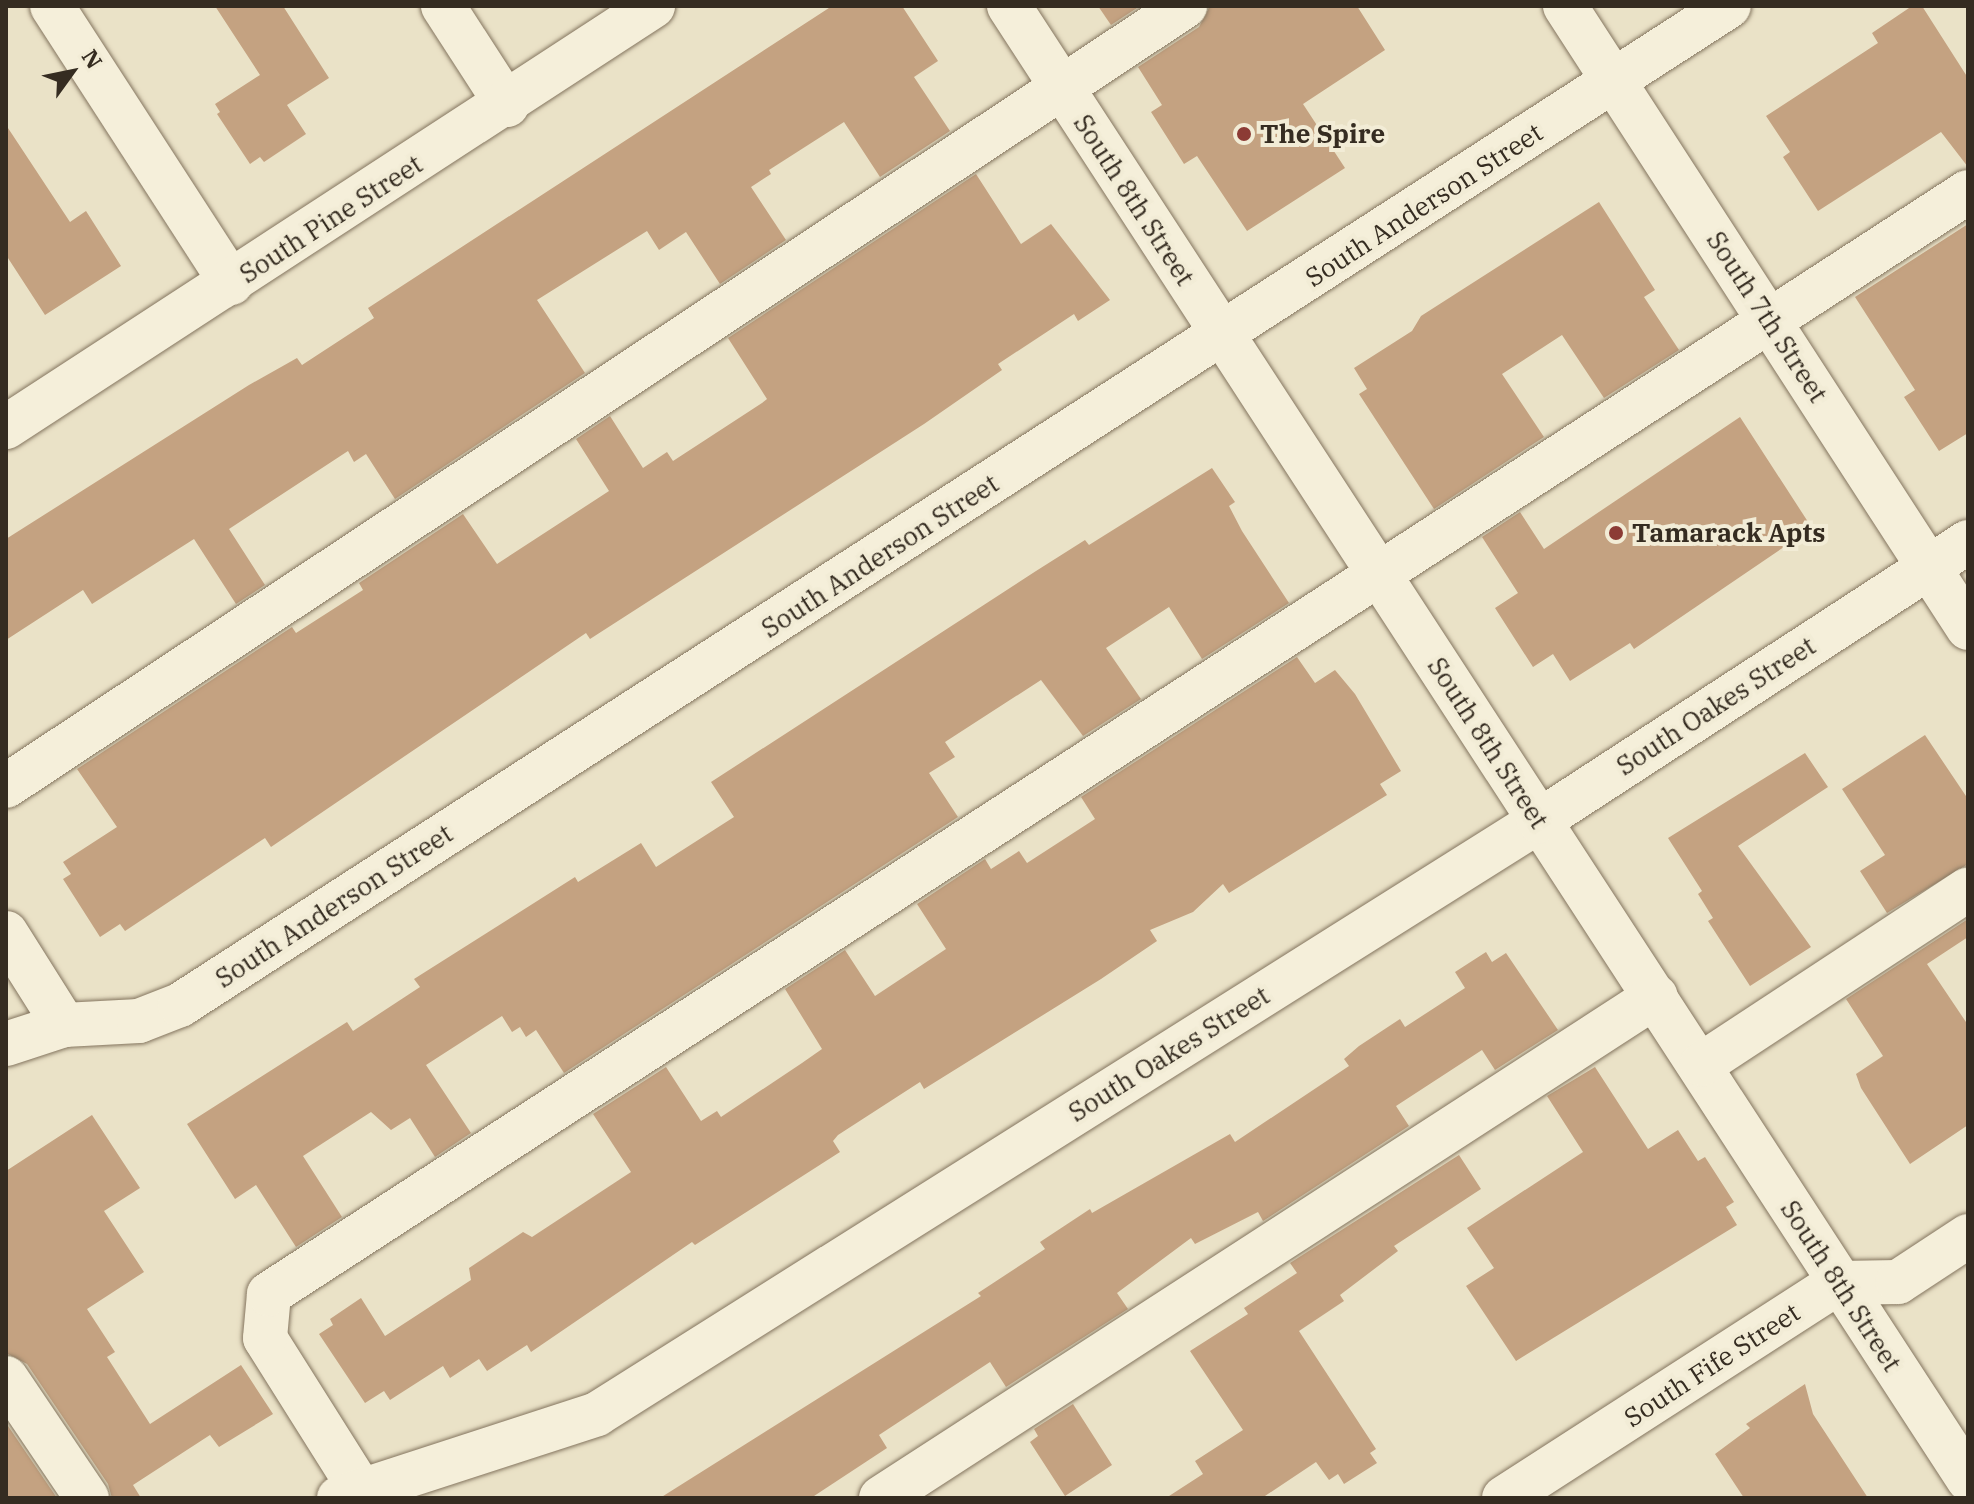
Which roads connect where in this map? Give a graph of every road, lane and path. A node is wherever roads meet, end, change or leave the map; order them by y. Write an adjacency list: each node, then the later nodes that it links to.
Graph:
1 (52, 6): 12 (street)
2 (443, 6): 10 (street)
3 (653, 6): 10 (street, South Pine Street)
4 (1009, 6): 9 (street, South 8th Street)
5 (1185, 6): 9 (street)
6 (1565, 6): 8 (street, South 7th Street)
7 (1729, 6): 8 (street, South Anderson Street)
8 (1614, 81): 13 (street, South 7th Street); 14 (street, South Anderson Street)
9 (1060, 87): 14 (street, South 8th Street); 20 (street)
10 (507, 105): 12 (street, South Pine Street)
11 (1968, 192): 13 (street)
12 (231, 283): 15 (street, South Pine Street)
13 (1769, 320): 17 (street, South 7th Street); 18 (street)
14 (1223, 336): 18 (street, South 8th Street); 25 (street, South Anderson Street)
15 (6, 427)
16 (1968, 542): 17 (street, South Oakes Street)
17 (1929, 568): 19 (street, South 7th Street); 21 (street, South Oakes Street)
18 (1378, 574): 21 (street, South 8th Street); 32 (street)
19 (1968, 628)
20 (6, 786)
21 (1539, 821): 24 (street, South 8th Street); 32 (street, South Oakes Street)
22 (1968, 889): 27 (street)
23 (6, 933): 25 (street)
24 (1656, 996): 27 (street, South 8th Street); 34 (street)
25 (64, 1025): 26 (street, South Anderson Street)
26 (6, 1044)
27 (1702, 1064): 29 (street, South 8th Street)
28 (1968, 1236): 29 (street)
29 (1838, 1283): 31 (street, South 8th Street); 35 (street, South Fife Street)
30 (6, 1378): 33 (street)
31 (1968, 1479)
32 (349, 1494)
33 (87, 1498)
34 (881, 1498)
35 (1504, 1498)

